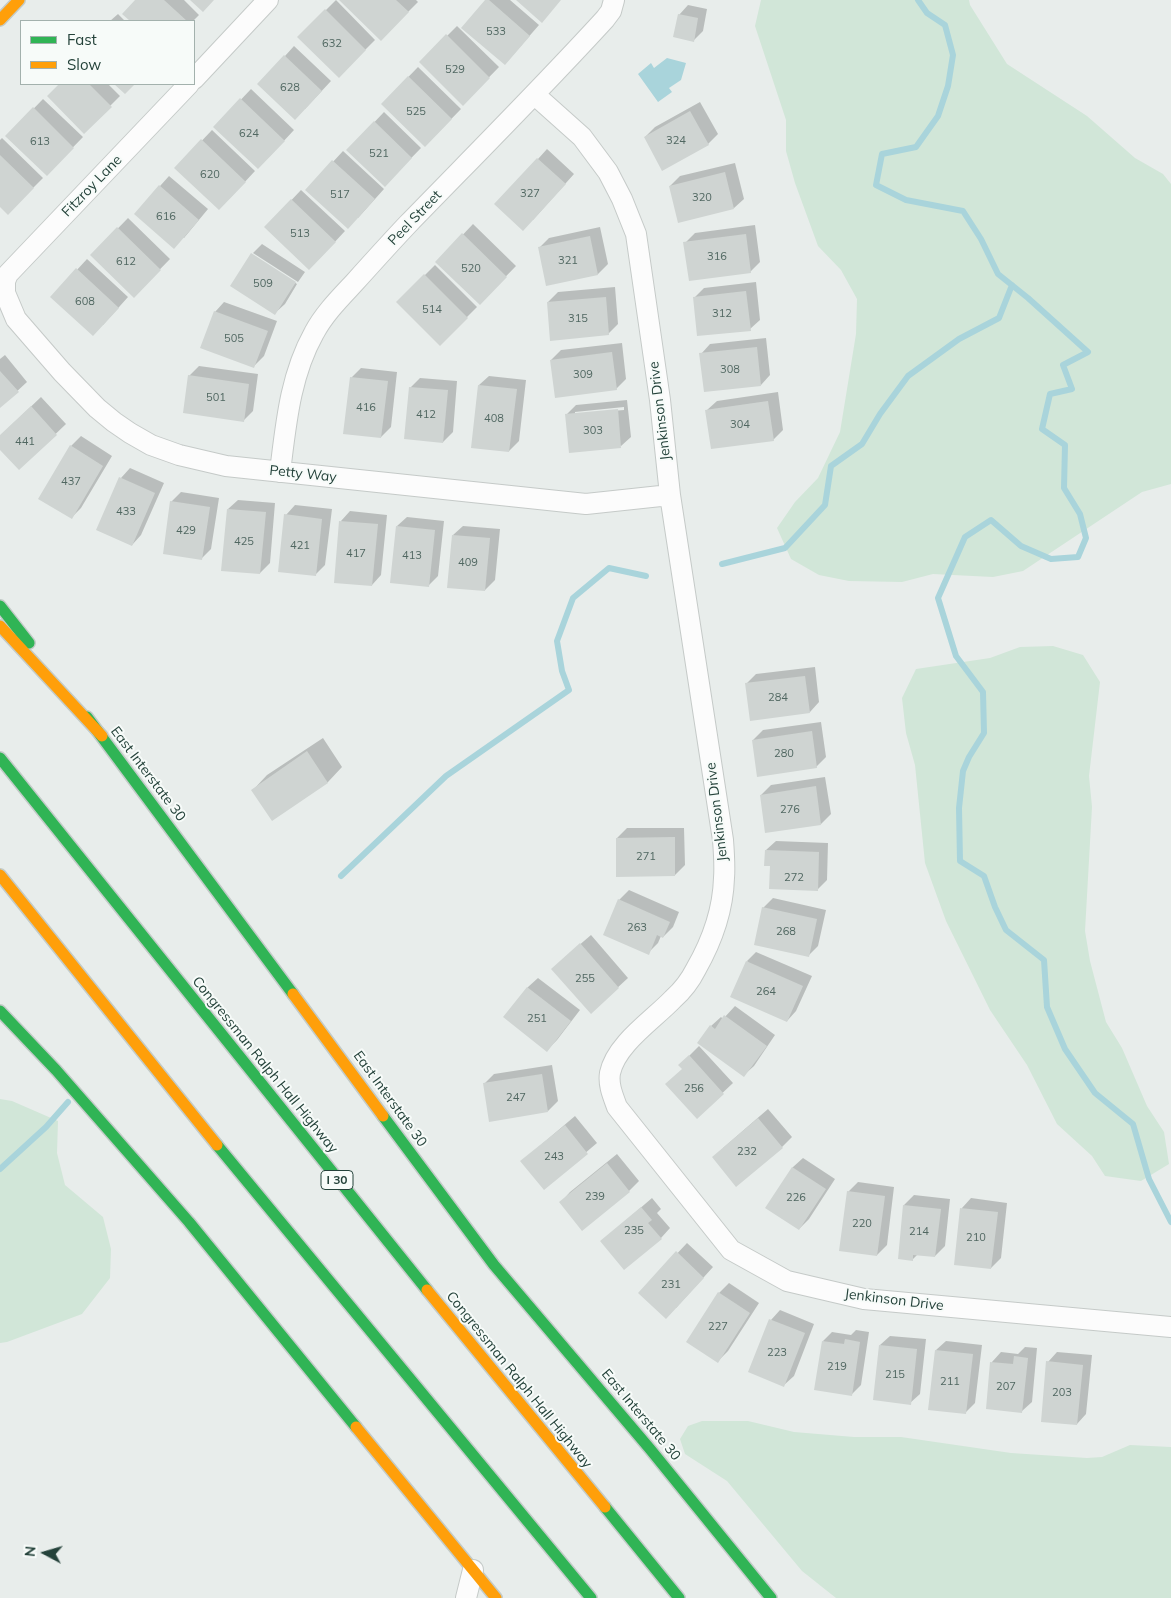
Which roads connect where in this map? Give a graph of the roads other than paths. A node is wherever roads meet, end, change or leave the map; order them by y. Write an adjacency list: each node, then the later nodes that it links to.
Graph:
1 (19, 0): 4 (main road)
2 (268, 0): 5 (street)
3 (614, 0): 7 (street, Peel Street)
4 (0, 20)
5 (195, 78)
6 (188, 85): 8 (street, Fitzroy Lane)
7 (535, 95): 9 (street, Peel Street); 10 (street, Jenkinson Drive)
8 (5, 293): 9 (street, Petty Way)
9 (280, 472): 10 (street, Petty Way)
10 (670, 495): 19 (street, Jenkinson Drive)
11 (0, 606): 13 (main road, East Interstate 30)
12 (0, 626): 13 (main road)
13 (102, 736): 25 (main road, East Interstate 30)
14 (0, 758): 24 (main road, Congressman Ralph Hall Highway / I 30)
15 (0, 875): 23 (main road)
16 (0, 1011): 17 (main road)
17 (10, 1022): 18 (main road); 20 (main road)
18 (0, 1033)
19 (1171, 1327)
20 (473, 1570): 21 (street); 22 (main road)
21 (466, 1598)
22 (496, 1598)
23 (590, 1598)
24 (679, 1598)
25 (771, 1598)

